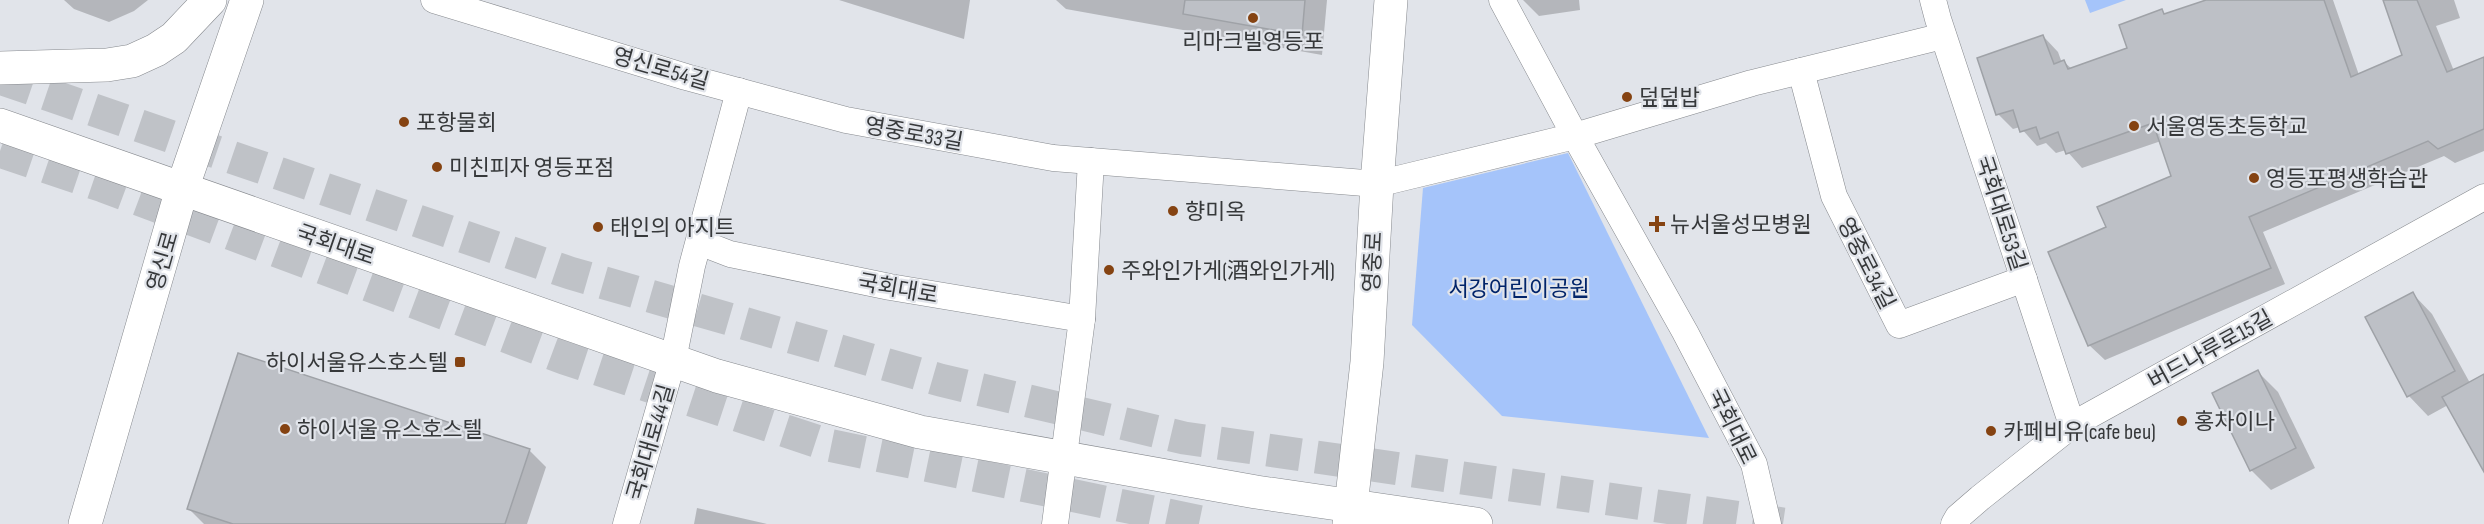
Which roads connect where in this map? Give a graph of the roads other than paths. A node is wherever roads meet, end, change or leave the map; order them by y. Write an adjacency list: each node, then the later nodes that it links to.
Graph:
1 (210, 0): 8 (main road)
2 (248, 0): 15 (main road, 영신로)
3 (434, 0): 10 (street, 영신로54길)
4 (1391, 0): 14 (main road, 영중로)
5 (1502, 0): 12 (street)
6 (1933, 0): 7 (street, 국회대로53길)
7 (1943, 36): 9 (street); 18 (street, 국회대로53길)
8 (0, 68)
9 (1801, 71): 12 (street); 18 (street, 영중로34길)
10 (740, 91): 13 (street, 영중로33길); 17 (street, 영신로54길)
11 (0, 125): 15 (main road, 국회대로)
12 (1575, 136): 14 (street); 28 (street, 국회대로)
13 (1091, 161): 14 (street, 영중로33길); 19 (street)
14 (1377, 184): 23 (main road, 영중로)
15 (182, 189): 20 (main road, 국회대로); 24 (main road, 영신로)
16 (2484, 197): 21 (street, 버드나루로15길)
17 (699, 242): 19 (street, 국회대로); 20 (street)
18 (2024, 279): 21 (street, 국회대로53길)
19 (1082, 319): 22 (street)
20 (673, 360): 22 (main road, 국회대로); 25 (street, 국회대로44길)
21 (2073, 425): 29 (street, 버드나루로15길)
22 (1064, 456): 23 (main road, 국회대로); 26 (street)
23 (1350, 515): 27 (main road, 국회대로)
24 (85, 524)
25 (626, 524)
26 (1055, 524)
27 (1476, 524)
28 (1768, 524)
29 (1954, 524)

